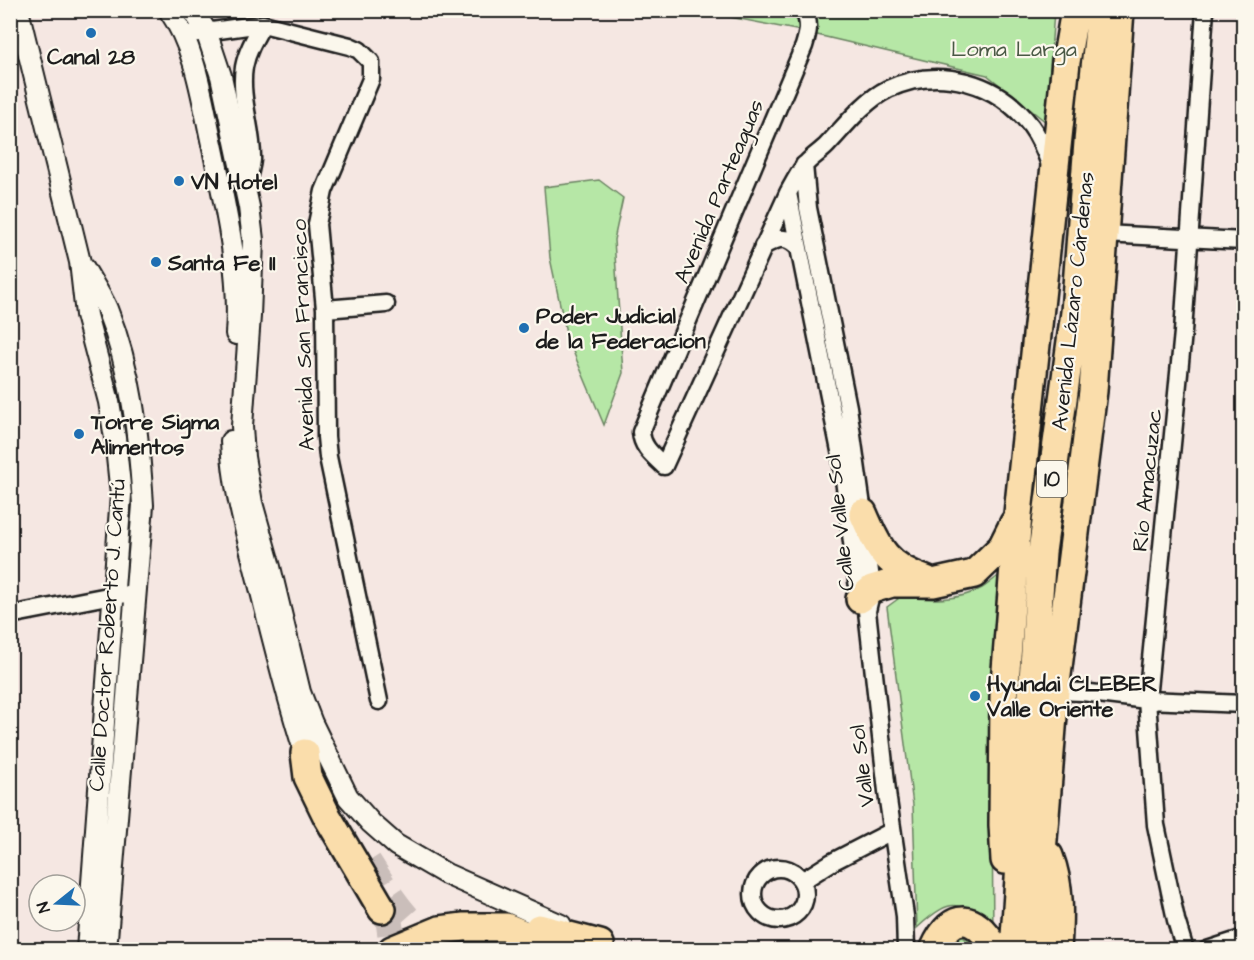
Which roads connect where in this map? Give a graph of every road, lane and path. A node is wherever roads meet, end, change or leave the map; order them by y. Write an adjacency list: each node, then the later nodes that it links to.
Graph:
1 (18, 10): 23 (street, Calle Doctor Roberto J. Cantú)
2 (169, 10): 11 (street)
3 (194, 10): 10 (street)
4 (803, 10): 21 (street, Avenida Parteaguas)
5 (1075, 10): 13 (highway)
6 (1101, 10): 43 (highway, Avenida Lázaro Cárdenas / 10)
7 (1120, 10): 18 (highway, Avenida Lázaro Cárdenas / 10)
8 (1205, 10): 19 (street, Río Amacuzac)
9 (262, 24): 10 (street, Avenida San Francisco); 14 (street); 25 (street, Avenida San Francisco)
10 (206, 31): 11 (street, Avenida San Francisco); 14 (street)
11 (183, 35): 17 (street)
12 (804, 165): 13 (street); 15 (street); 26 (street, Calle Valle Sol)
13 (1054, 174): 27 (highway)
14 (245, 188): 16 (street)
15 (788, 193): 21 (street); 22 (street, Calle Valle Sol)
16 (249, 207): 17 (street); 47 (street)
17 (225, 213): 37 (street)
18 (1103, 234): 19 (street); 33 (highway, Avenida Lázaro Cárdenas / 10)
19 (1188, 238): 20 (street); 34 (street, Río Amacuzac)
20 (1244, 241)
21 (763, 246): 22 (street)
22 (799, 248): 31 (street, Calle Valle Sol)
23 (80, 262): 29 (street, Calle Doctor Roberto J. Cantú); 30 (street, Calle Doctor Roberto J. Cantú)
24 (386, 304): 25 (street)
25 (325, 309): 35 (street, Avenida San Francisco)
26 (863, 513): 28 (highway); 31 (street, Calle Valle Sol)
27 (1018, 514): 28 (highway); 43 (highway)
28 (933, 583): 31 (highway)
29 (136, 594): 30 (street); 48 (street, Calle Doctor Roberto J. Cantú)
30 (113, 595): 32 (street); 48 (street, Calle Doctor Roberto J. Cantú)
31 (866, 600): 38 (street, Valle Sol)
32 (10, 615)
33 (1055, 691): 34 (street); 39 (highway, Avenida Lázaro Cárdenas / 10)
34 (1148, 700): 36 (street); 58 (street, Río Amacuzac)
35 (379, 701)
36 (1244, 704)
37 (305, 753): 40 (highway); 42 (highway)
38 (892, 831): 41 (street); 44 (street, Valle Sol)
39 (1043, 840): 56 (highway, Avenida Lázaro Cárdenas / 10); 57 (highway)
40 (360, 851)
41 (802, 881)
42 (382, 909)
43 (1015, 914): 55 (highway, Avenida Lázaro Cárdenas / 10)
44 (905, 916): 51 (street, Valle Sol); 52 (street, Valle Sol)
45 (506, 927): 47 (highway); 49 (highway); 50 (highway)
46 (1244, 938): 59 (street)
47 (606, 947)
48 (93, 948)
49 (392, 950)
50 (561, 950)
51 (906, 950)
52 (917, 950)
53 (934, 950): 54 (highway)
54 (996, 950)
55 (1014, 950)
56 (1037, 950)
57 (1057, 950)
58 (1185, 950)
59 (1207, 950)

